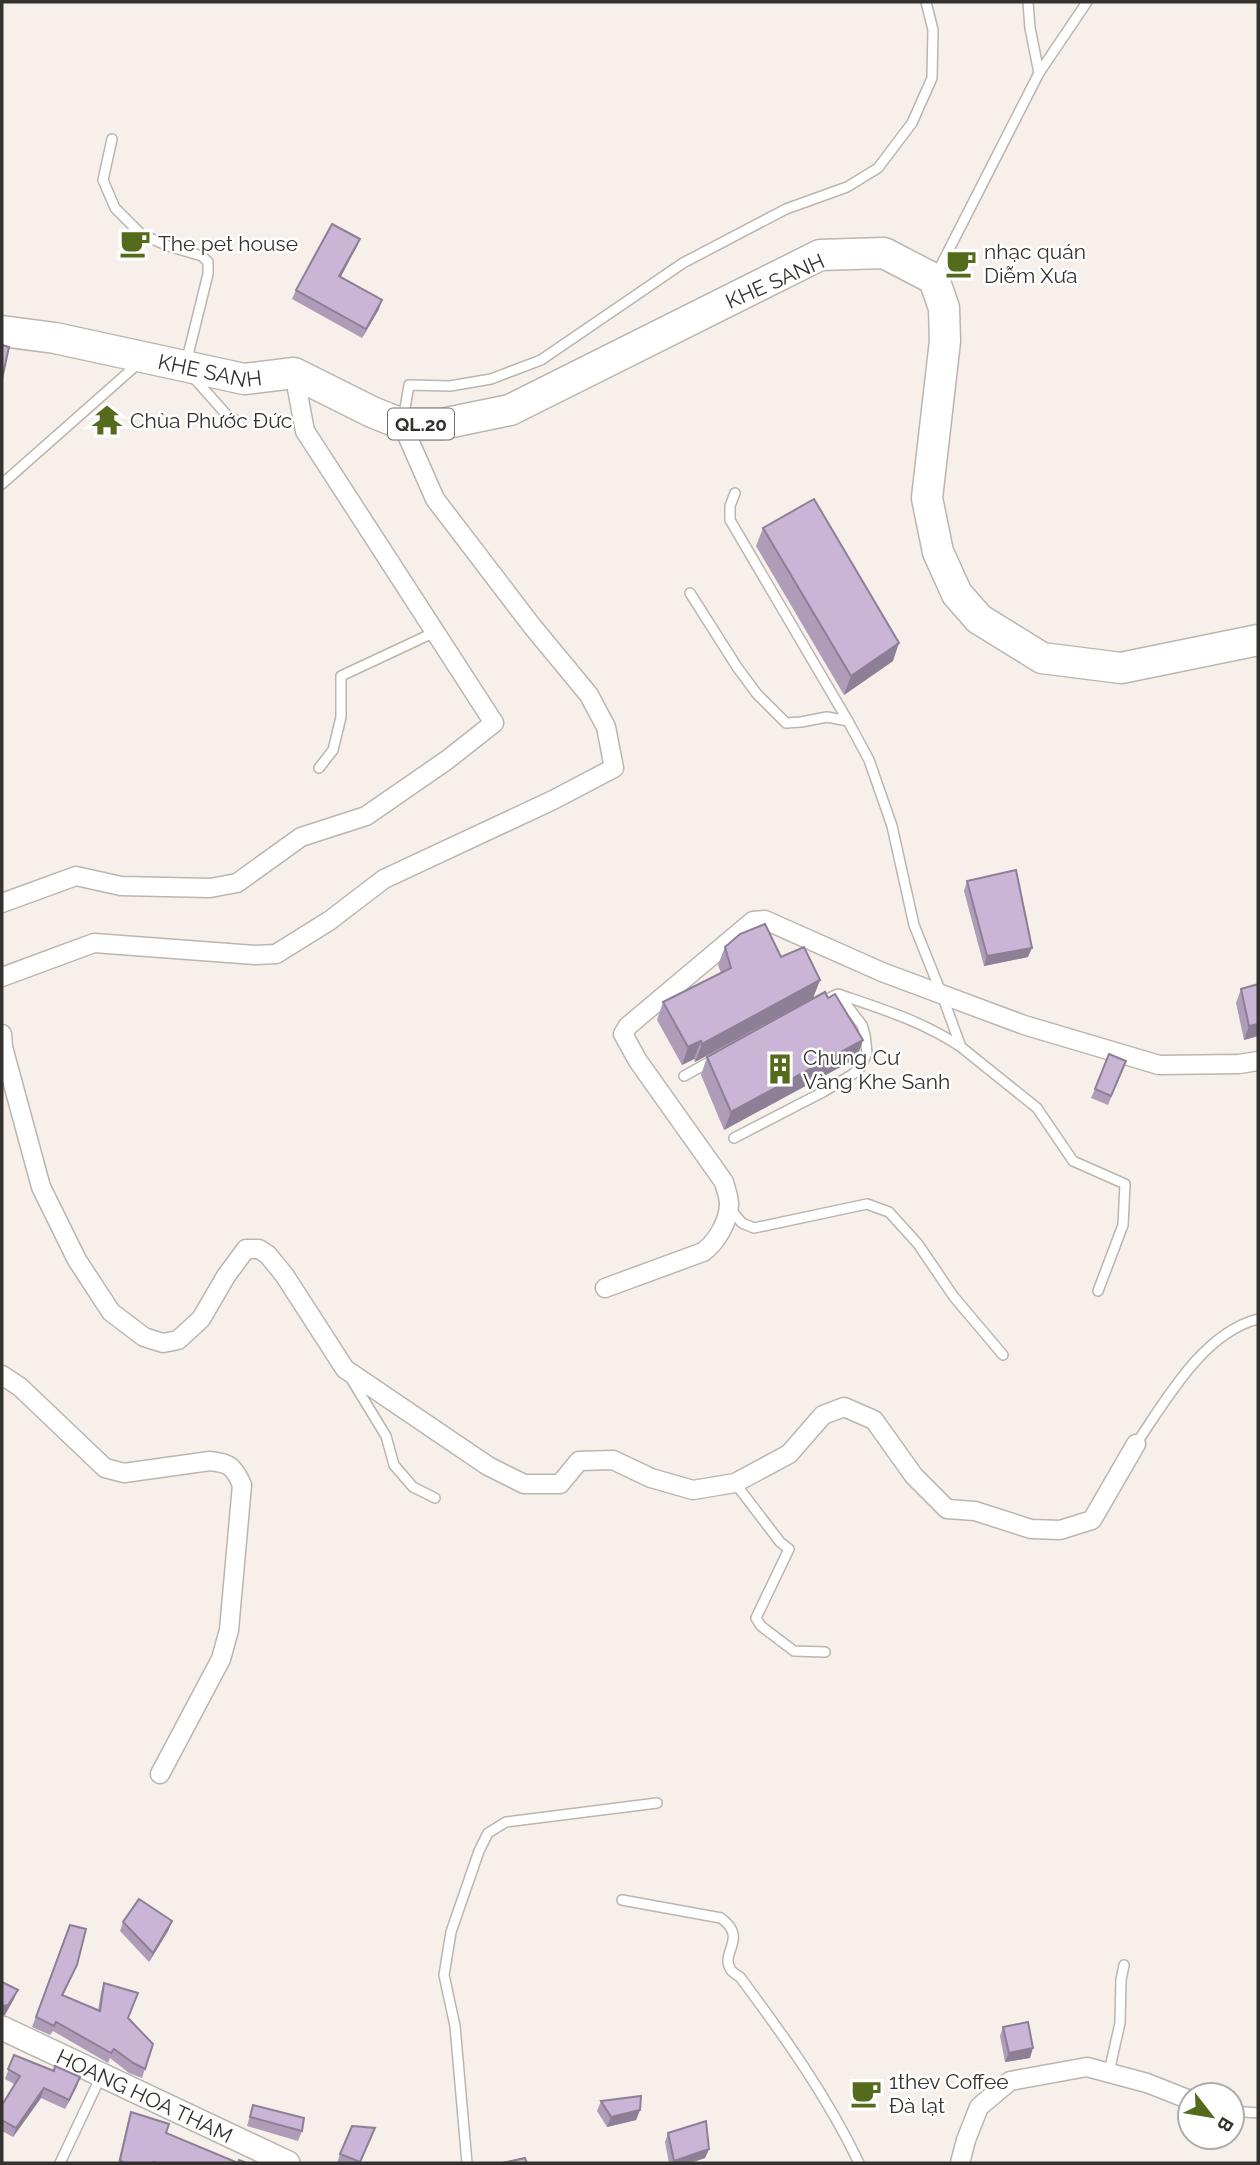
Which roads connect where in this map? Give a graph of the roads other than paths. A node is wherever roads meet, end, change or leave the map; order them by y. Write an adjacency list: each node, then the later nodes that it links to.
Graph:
1 (926, 2): 12 (lane)
2 (1028, 2): 4 (lane)
3 (1087, 2): 4 (lane)
4 (1039, 73): 6 (lane)
5 (112, 139): 9 (lane)
6 (933, 279): 12 (highway, KHE SANH / QL.20); 17 (highway)
7 (2, 331): 8 (highway, KHE SANH)
8 (144, 358): 9 (highway, KHE SANH); 13 (lane)
9 (185, 368): 10 (highway, KHE SANH); 11 (lane)
10 (294, 373): 12 (highway, KHE SANH / QL.20); 16 (street)
11 (239, 422)
12 (402, 424): 21 (street)
13 (2, 484)
14 (736, 493): 18 (lane)
15 (691, 593): 18 (lane)
16 (435, 632): 19 (lane); 20 (street)
17 (1258, 640)
18 (848, 721): 23 (lane)
19 (319, 768)
20 (2, 903)
21 (2, 977)
22 (838, 993): 24 (lane); 26 (lane); 30 (lane)
23 (943, 995): 26 (lane); 28 (street); 31 (street)
24 (814, 1005)
25 (2, 1043): 36 (street)
26 (961, 1047): 33 (lane)
27 (719, 1056): 29 (lane)
28 (1258, 1061)
29 (684, 1076)
30 (734, 1138)
31 (729, 1207): 32 (street); 35 (lane)
32 (605, 1287)
33 (1098, 1291)
34 (1258, 1319): 38 (lane)
35 (1003, 1355)
36 (345, 1369): 39 (street); 40 (lane)
37 (2, 1375): 42 (street)
38 (1136, 1444): 39 (street)
39 (735, 1483): 41 (lane)
40 (435, 1498)
41 (825, 1652)
42 (160, 1774)
43 (657, 1803): 52 (lane)
44 (622, 1900): 53 (lane)
45 (1124, 1965): 47 (lane)
46 (2, 2028): 48 (street, HOANG HOA THAM)
47 (1109, 2072): 49 (street); 54 (street)
48 (102, 2075): 50 (lane); 51 (street, HOANG HOA THAM)
49 (1176, 2094)
50 (60, 2163)
51 (288, 2163)
52 (467, 2163)
53 (859, 2163)
54 (960, 2163)

